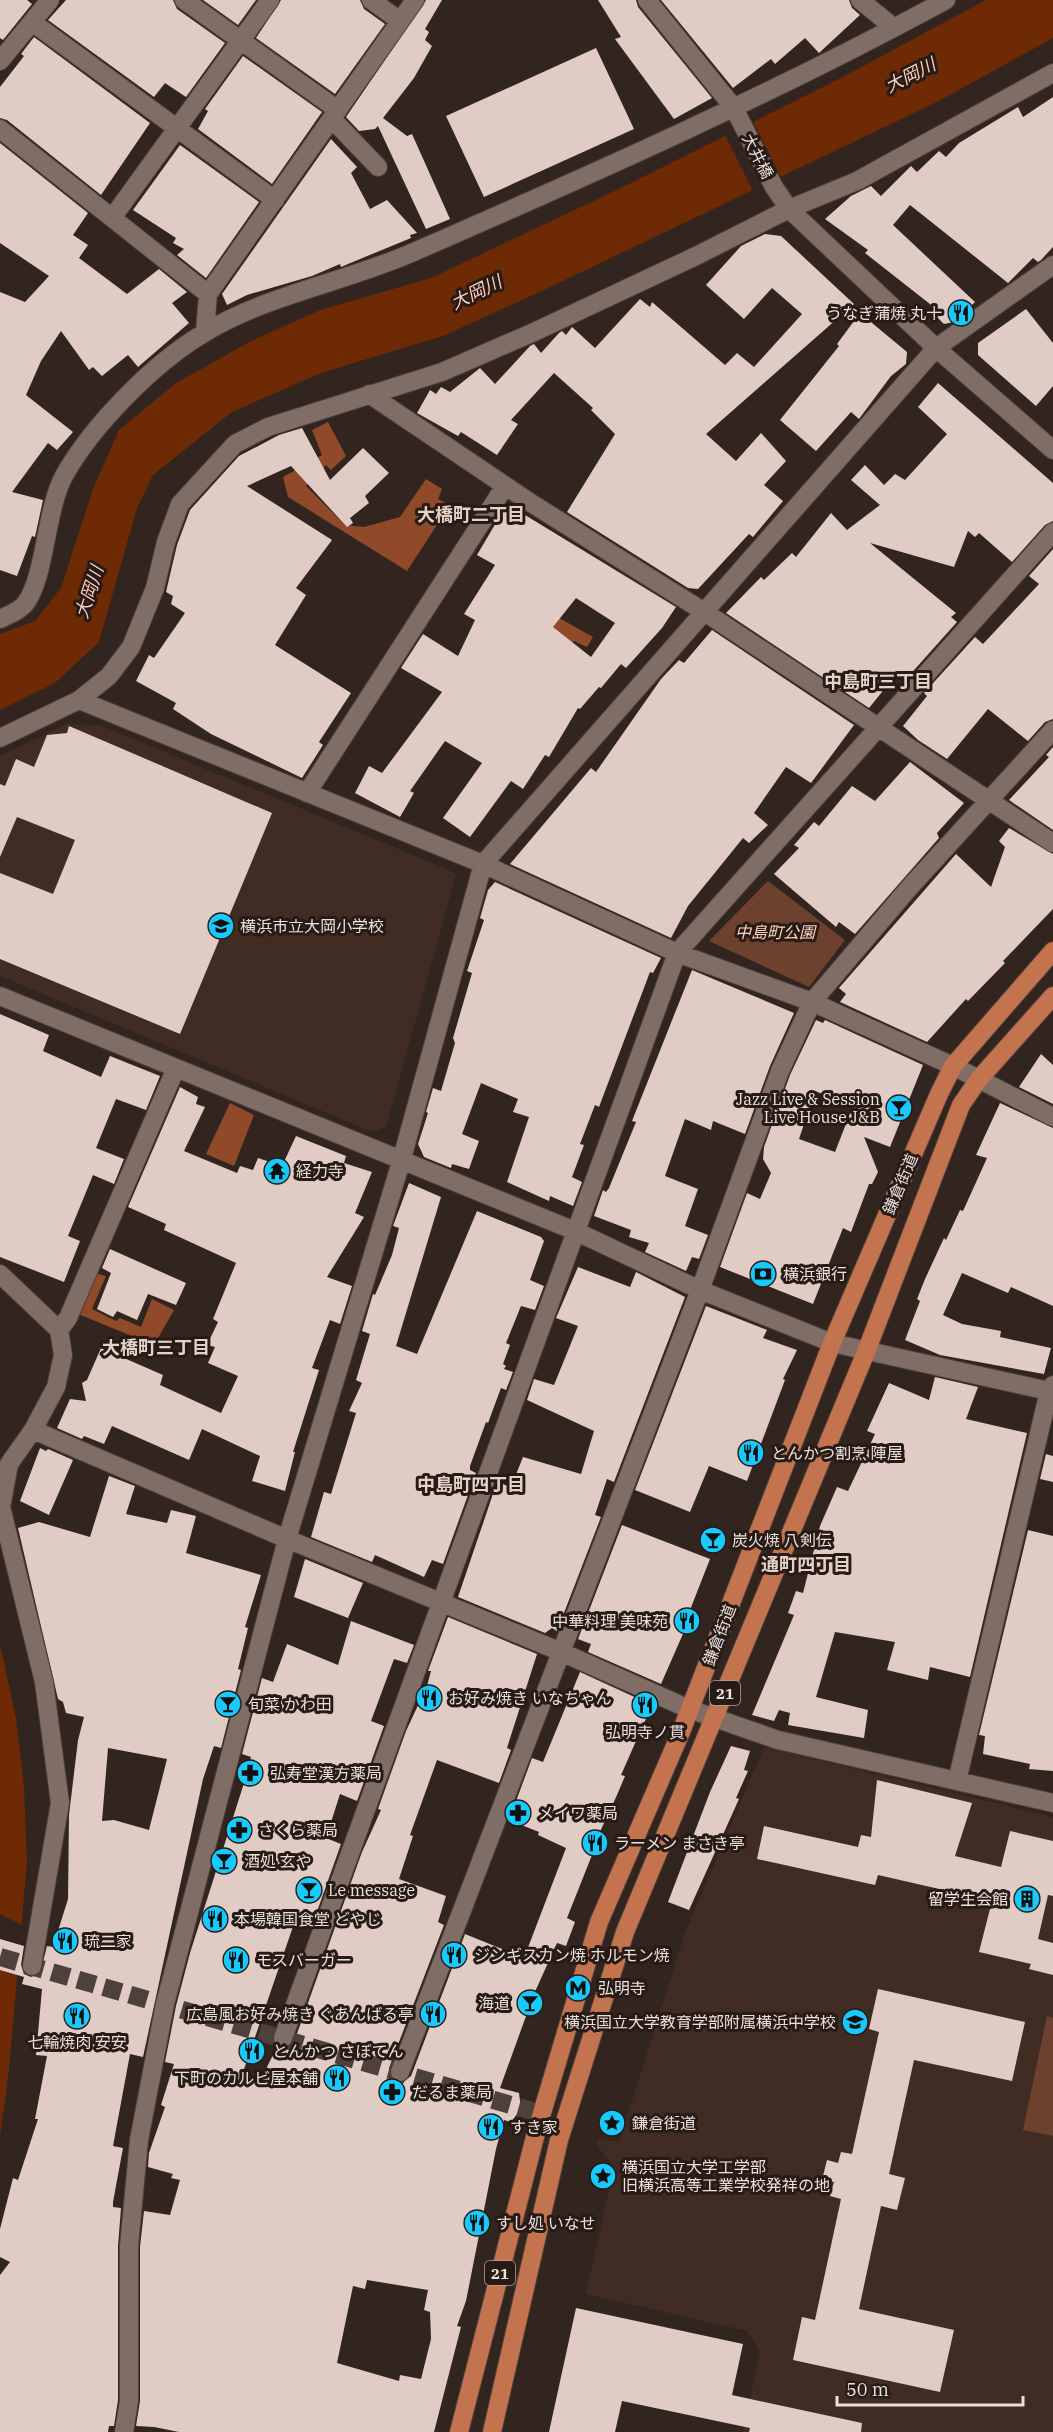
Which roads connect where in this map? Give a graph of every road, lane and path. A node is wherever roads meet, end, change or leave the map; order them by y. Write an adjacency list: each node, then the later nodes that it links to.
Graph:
1 (50, 0): 10 (street)
2 (184, 0): 12 (street)
3 (270, 0): 12 (street)
4 (371, 0): 9 (street)
5 (415, 0): 9 (street)
6 (646, 0): 16 (street, 大井橋)
7 (860, 0): 11 (street)
8 (946, 0): 11 (street)
9 (400, 21): 15 (street)
10 (32, 22): 13 (street); 18 (street)
11 (893, 27): 16 (street)
12 (241, 41): 15 (street); 18 (street)
13 (0, 62)
14 (1053, 73): 21 (street)
15 (335, 114): 19 (street); 20 (street)
16 (738, 117): 21 (street, 大井橋); 25 (street)
17 (0, 129): 22 (street)
18 (177, 129): 20 (street); 22 (street)
19 (378, 167)
20 (275, 200): 24 (street)
21 (789, 209): 26 (street, 大井橋); 27 (street)
22 (112, 218): 24 (street)
23 (1053, 265): 26 (street)
24 (208, 294): 25 (street)
25 (205, 332): 32 (street)
26 (936, 348): 28 (street, 大井橋); 31 (street)
27 (369, 394): 29 (street); 33 (street)
28 (1053, 450)
29 (505, 486): 31 (street); 37 (street)
30 (1053, 532): 34 (street)
31 (706, 613): 34 (street); 40 (street)
32 (0, 619)
33 (79, 700): 36 (street); 37 (street)
34 (880, 726): 38 (street); 42 (street)
35 (1053, 730): 38 (street)
36 (0, 738)
37 (307, 793): 40 (street)
38 (989, 800): 39 (street); 45 (street)
39 (1053, 843)
40 (483, 864): 42 (street); 50 (street)
41 (1053, 951): 46 (main road, 鎌倉街道 / 21)
42 (677, 953): 45 (street); 51 (street)
43 (0, 996): 47 (street)
44 (1053, 996): 48 (main road, 鎌倉街道 / 21)
45 (812, 1002): 46 (street); 53 (street)
46 (953, 1066): 48 (street); 55 (main road, 鎌倉街道 / 21)
47 (176, 1068): 50 (street); 54 (street)
48 (979, 1079): 49 (street); 56 (main road, 鎌倉街道 / 21)
49 (1053, 1117)
50 (401, 1162): 51 (street); 59 (street)
51 (575, 1231): 53 (street); 60 (street)
52 (0, 1274): 54 (street)
53 (699, 1290): 55 (street); 61 (street)
54 (59, 1330): 58 (street)
55 (832, 1343): 56 (street); 62 (main road, 鎌倉街道 / 21)
56 (866, 1352): 57 (street); 63 (main road, 鎌倉街道 / 21)
57 (1052, 1389): 64 (street)
58 (33, 1430): 59 (street); 66 (street)
59 (287, 1539): 60 (street); 69 (street)
60 (440, 1600): 61 (street); 67 (street)
61 (559, 1651): 62 (street); 68 (street)
62 (689, 1709): 63 (street); 70 (main road, 鎌倉街道 / 21)
63 (714, 1718): 64 (street); 71 (main road, 鎌倉街道 / 21)
64 (957, 1781): 65 (street)
65 (1053, 1803)
66 (32, 1966)
67 (283, 2038)
68 (400, 2072)
69 (124, 2432)
70 (459, 2432)
71 (492, 2432)

